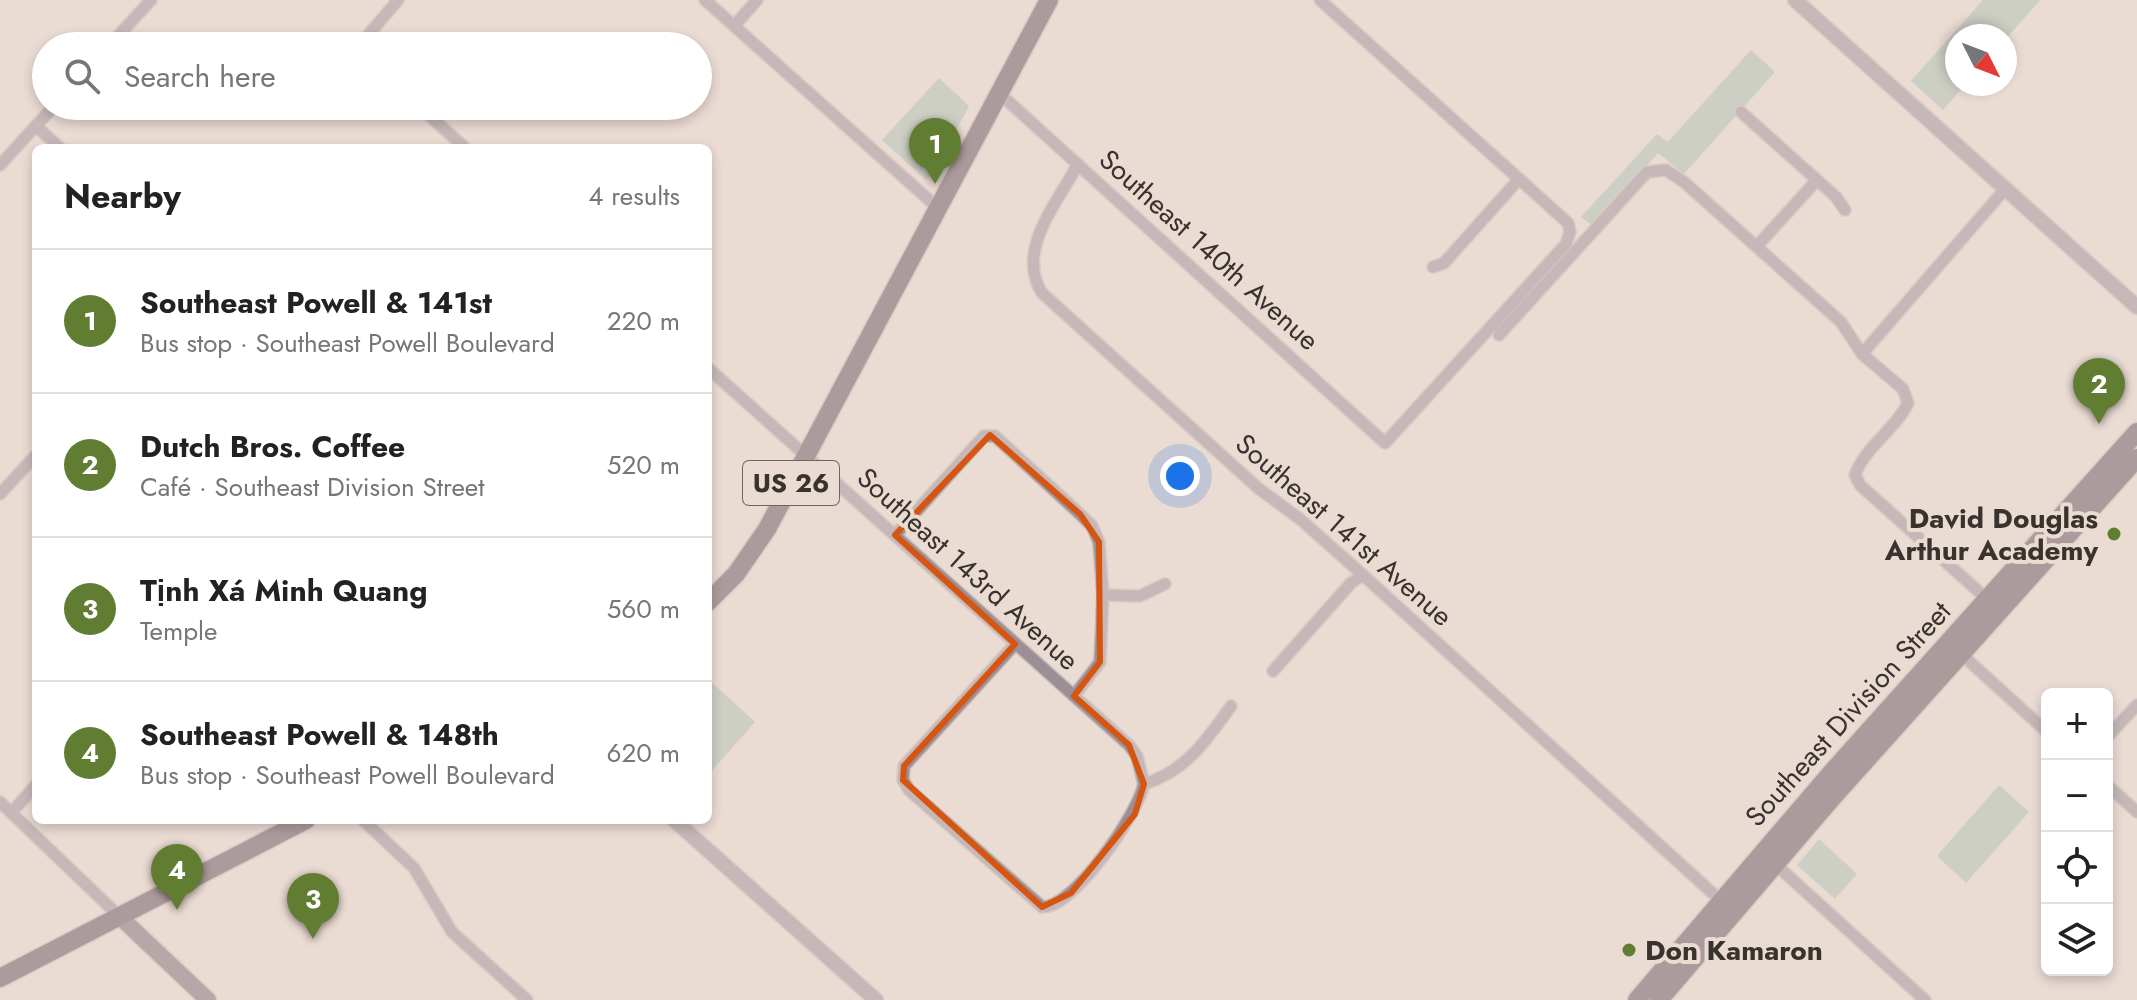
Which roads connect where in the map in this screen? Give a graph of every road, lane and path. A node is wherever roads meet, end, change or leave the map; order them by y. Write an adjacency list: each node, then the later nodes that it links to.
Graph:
1 (151, 0): 9 (street)
2 (398, 0): 10 (street)
3 (705, 0): 8 (street)
4 (757, 0): 8 (street)
5 (1049, 0): 11 (main road, US 26)
6 (1320, 0): 20 (street)
7 (1795, 0): 22 (street)
8 (734, 26): 23 (street)
9 (122, 32)
10 (371, 32)
11 (999, 93): 18 (street, Southeast 140th Avenue); 23 (main road, US 26)
12 (1741, 112): 21 (street)
13 (41, 120): 15 (street)
14 (434, 120): 17 (street)
15 (36, 126): 16 (street); 19 (street)
16 (56, 144)
17 (461, 144)
18 (1078, 164): 20 (street, Southeast 140th Avenue); 37 (street, Southeast 141st Avenue)
19 (0, 165)
20 (1519, 179): 26 (street)
21 (1817, 180): 24 (street); 25 (street)
22 (2006, 188): 27 (street); 29 (street)
23 (938, 208): 32 (main road, US 26)
24 (1845, 210)
25 (1757, 246): 28 (street); 29 (street)
26 (1433, 267)
27 (2137, 307)
28 (1499, 335)
29 (1862, 354): 41 (street)
30 (712, 372): 32 (street, Southeast 143rd Avenue)
31 (2137, 432): 41 (main road, Southeast Division Street)
32 (806, 457): 36 (street, Southeast 143rd Avenue); 40 (main road, US 26)
33 (32, 459): 35 (street)
34 (2135, 466): 43 (main road, Southeast Division Street)
35 (0, 494)
36 (895, 535): 39 (street); 42 (street, Southeast 143rd Avenue)
37 (1363, 575): 44 (street); 61 (street, Southeast 141st Avenue)
38 (1165, 584): 39 (street)
39 (1103, 595): 45 (street)
40 (712, 597)
41 (1988, 600): 43 (main road, Southeast Division Street)
42 (1015, 644): 45 (street, Southeast 143rd Avenue); 50 (street)
43 (1955, 648): 48 (street); 54 (main road, Southeast Division Street); 60 (main road, Southeast Division Street)
44 (1273, 671)
45 (1074, 696): 50 (street, Southeast 143rd Avenue)
46 (2137, 705): 49 (street)
47 (1231, 706): 50 (street)
48 (2041, 727)
49 (2113, 731)
50 (1144, 784)
51 (32, 789): 56 (street)
52 (2113, 790): 55 (street)
53 (0, 802): 56 (street)
54 (1799, 810): 60 (main road); 61 (main road, Southeast Division Street)
55 (2137, 812)
56 (11, 813): 62 (street)
57 (298, 824): 62 (main road)
58 (367, 824): 65 (street)
59 (678, 824): 66 (street)
60 (1775, 864): 61 (main road, Southeast Division Street); 69 (street)
61 (1726, 908): 67 (main road, Southeast Division Street); 68 (main road, Southeast Division Street)
62 (120, 917): 63 (main road); 64 (main road)
63 (0, 978)
64 (208, 1000)
65 (527, 1000)
66 (876, 1000)
67 (1637, 1000)
68 (1659, 1000)
69 (1925, 1000)

